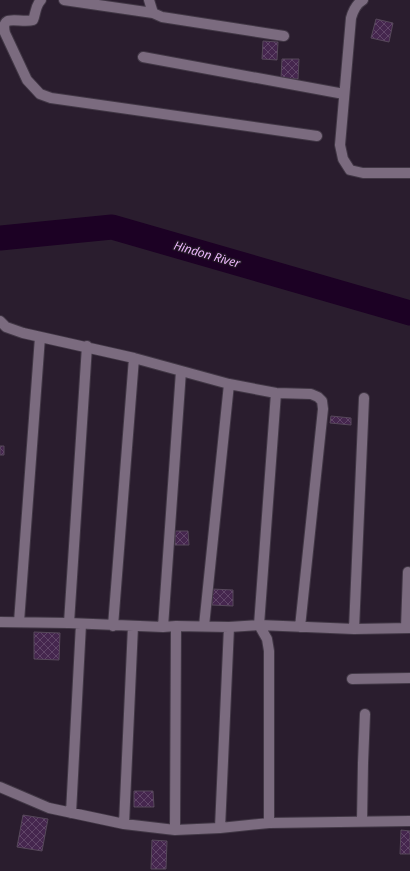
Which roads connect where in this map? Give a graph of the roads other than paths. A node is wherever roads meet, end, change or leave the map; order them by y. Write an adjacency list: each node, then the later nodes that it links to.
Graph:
1 (41, 0): 9 (street)
2 (64, 0): 5 (street)
3 (149, 0): 5 (street)
4 (357, 1): 8 (street)
5 (153, 13): 6 (street)
6 (284, 36)
7 (143, 57): 8 (street)
8 (344, 94): 10 (street)
9 (317, 136)
10 (410, 173)
11 (0, 320): 12 (street)
12 (40, 336): 13 (street); 21 (street)
13 (87, 346): 14 (street); 22 (street)
14 (134, 358): 15 (street); 25 (street)
15 (181, 372): 16 (street); 29 (street)
16 (229, 384): 17 (street); 28 (street)
17 (276, 393): 24 (street); 31 (street)
18 (364, 398): 33 (street)
19 (408, 572): 32 (street)
20 (0, 622): 21 (street)
21 (19, 622): 22 (street)
22 (69, 623): 23 (street)
23 (81, 624): 25 (street); 38 (street)
24 (259, 625): 30 (street); 31 (street); 41 (street)
25 (113, 626): 26 (street)
26 (133, 626): 29 (street); 42 (street)
27 (176, 626): 28 (street); 29 (street); 44 (street)
28 (204, 626): 30 (street)
29 (163, 627)
30 (229, 627): 43 (street)
31 (300, 627): 33 (street)
32 (408, 628): 33 (street)
33 (354, 629)
34 (352, 678): 35 (street)
35 (410, 678)
36 (365, 714): 39 (street)
37 (0, 787): 38 (street)
38 (71, 813): 42 (street)
39 (362, 821): 40 (street); 41 (street)
40 (410, 821)
41 (269, 823): 43 (street)
42 (124, 824): 44 (street)
43 (220, 828): 44 (street)
44 (175, 830)

